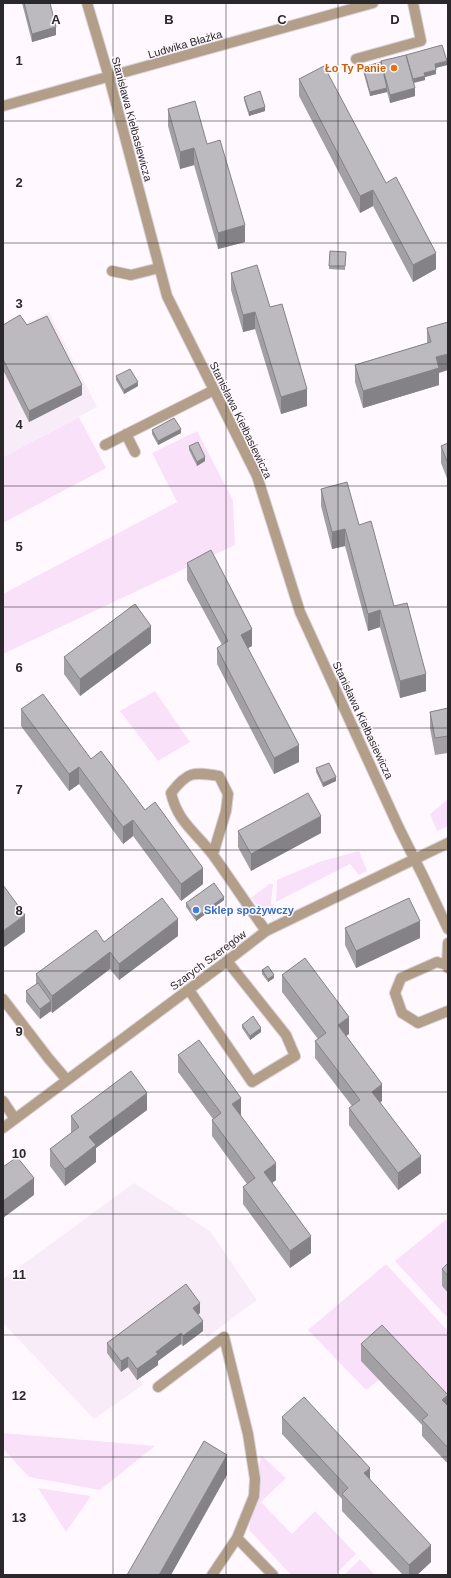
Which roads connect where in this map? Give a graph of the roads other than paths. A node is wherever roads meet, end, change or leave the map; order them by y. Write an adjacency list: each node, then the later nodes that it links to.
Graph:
1 (87, 3): 5 (street, Stanisława Kiełbasiewicza)
2 (373, 3): 5 (street, Ludwika Błażka)
3 (413, 3): 4 (street)
4 (356, 59)
5 (108, 77): 6 (street, Ludwika Błażka); 7 (street, Stanisława Kiełbasiewicza)
6 (3, 106)
7 (159, 268): 8 (street); 9 (street, Stanisława Kiełbasiewicza)
8 (112, 270)
9 (214, 390): 10 (street); 15 (street, Stanisława Kiełbasiewicza)
10 (126, 434): 11 (street); 12 (street)
11 (105, 445)
12 (135, 452)
13 (448, 843): 15 (street, Szarych Szeregów)
14 (213, 854): 14 (street); 17 (street)
15 (415, 859): 16 (street, Stanisława Kiełbasiewicza); 17 (street, Szarych Szeregów)
16 (448, 929)
17 (266, 931): 19 (street, Szarych Szeregów)
18 (448, 944): 20 (street)
19 (227, 961): 21 (street, Szarych Szeregów); 21 (street)
20 (447, 967): 23 (street)
21 (189, 990): 24 (street, Szarych Szeregów)
22 (3, 999): 24 (street)
23 (448, 1011)
24 (67, 1080): 26 (street, Szarych Szeregów)
25 (3, 1100): 26 (street)
26 (15, 1119): 27 (street, Szarych Szeregów)
27 (3, 1128)
28 (158, 1387): 29 (street)
29 (237, 1538): 30 (street); 31 (street)
30 (212, 1575)
31 (273, 1575)

